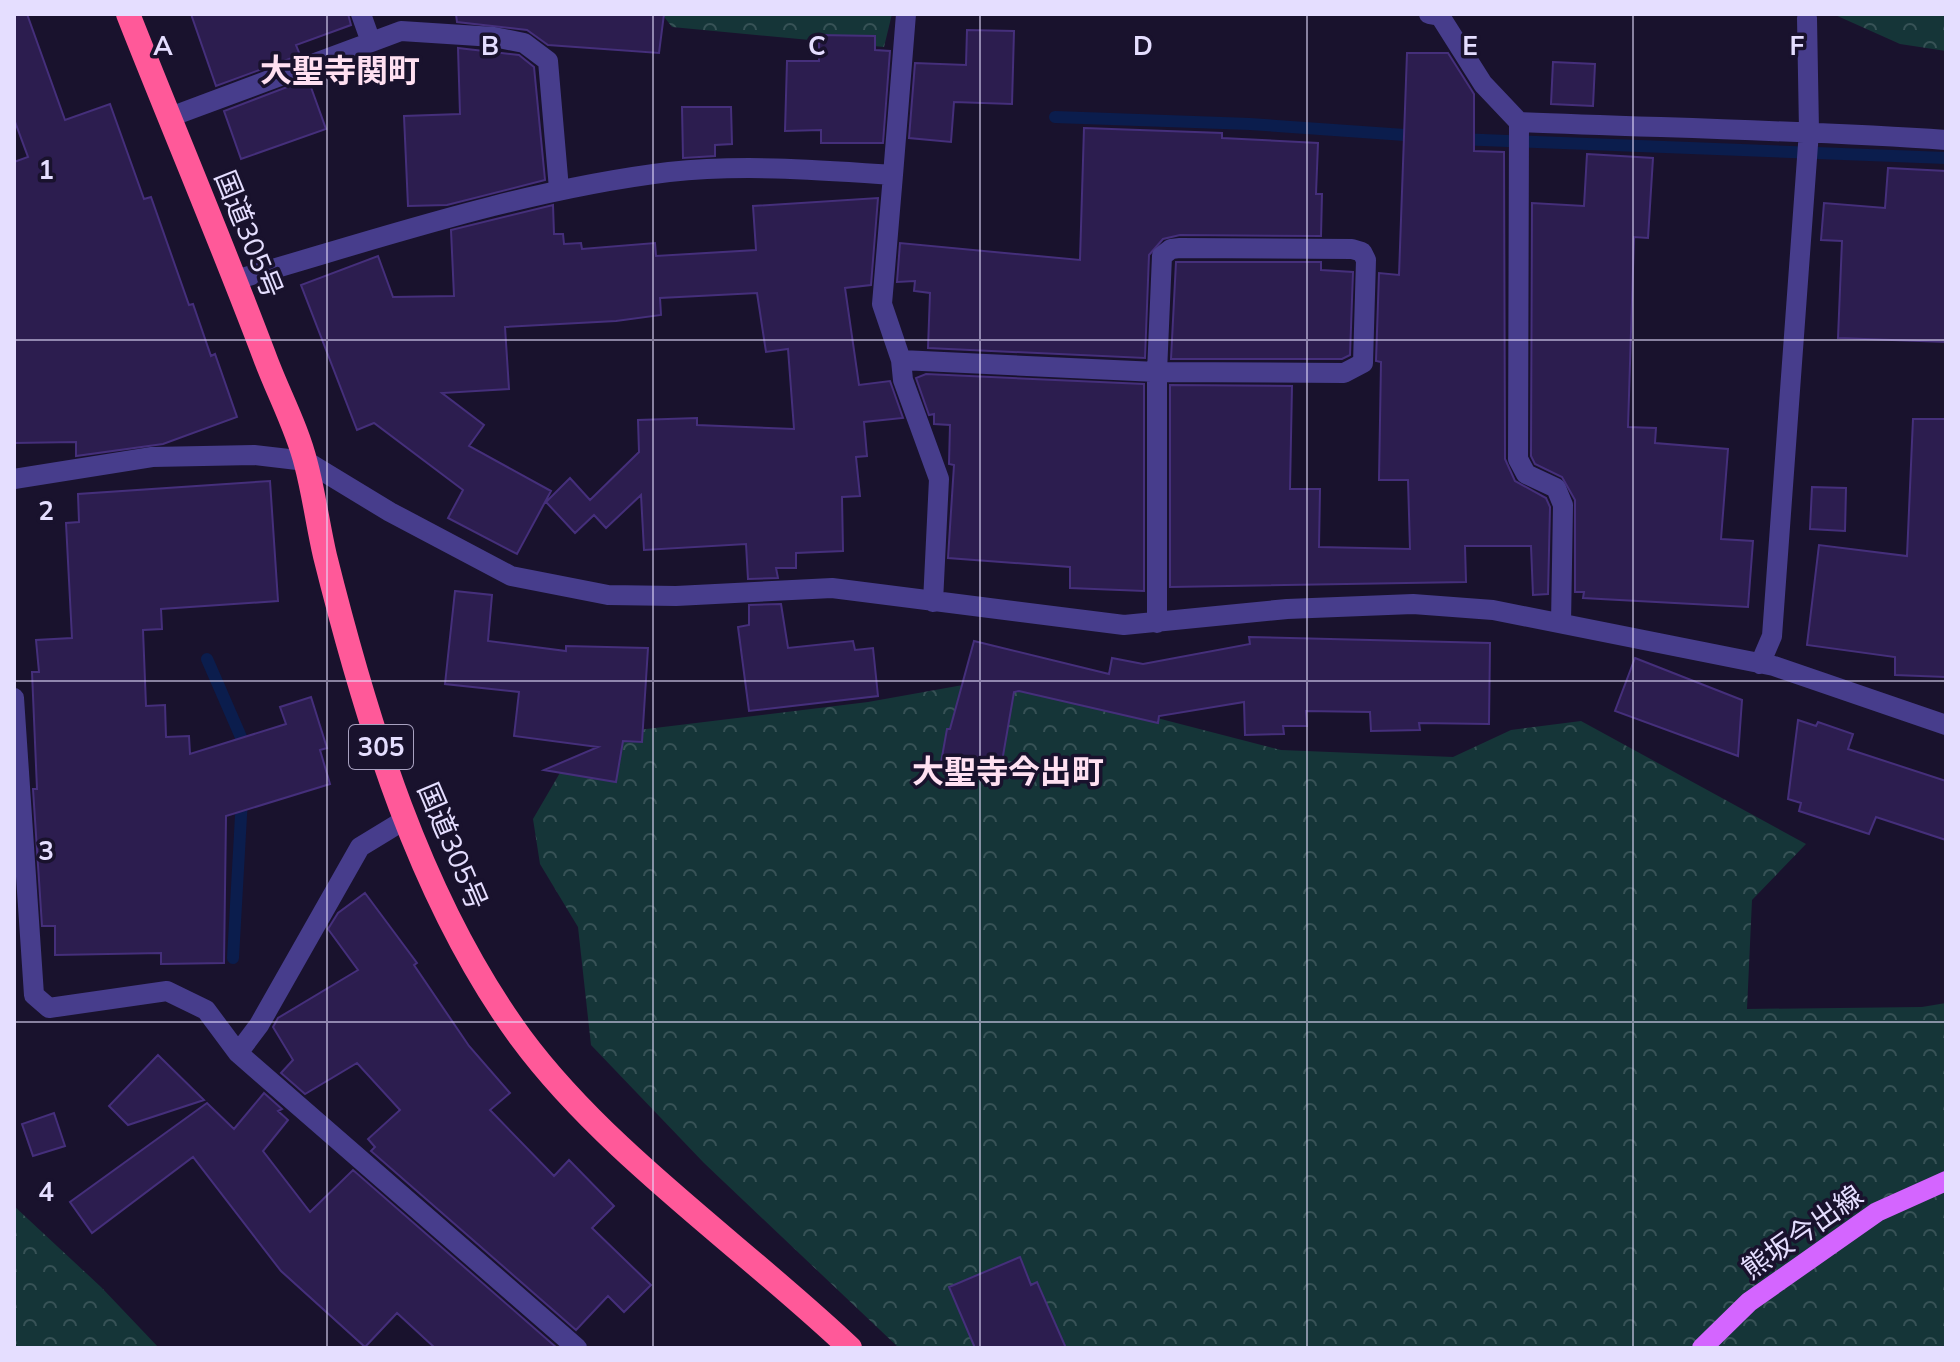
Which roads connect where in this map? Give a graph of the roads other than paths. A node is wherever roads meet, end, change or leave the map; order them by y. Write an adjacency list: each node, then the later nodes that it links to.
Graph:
1 (128, 14): 7 (highway, 国道305号 / 305)
2 (361, 14): 6 (street)
3 (906, 14): 11 (street)
4 (1429, 14): 8 (street)
5 (1807, 18): 9 (street)
6 (371, 42): 7 (street); 12 (street)
7 (170, 117): 13 (highway, 国道305号 / 305)
8 (1519, 122): 9 (street); 20 (street)
9 (1809, 131): 10 (street); 21 (street)
10 (1946, 140)
11 (893, 175): 12 (street); 14 (street)
12 (559, 189): 13 (street)
13 (235, 280): 16 (highway, 国道305号 / 305)
14 (901, 360): 15 (street); 18 (street)
15 (1157, 372): 15 (street); 19 (street)
16 (306, 461): 17 (street); 18 (street); 24 (highway, 国道305号 / 305)
17 (14, 479)
18 (933, 602): 19 (street)
19 (1157, 623): 20 (street)
20 (1561, 623): 21 (street)
21 (1760, 664): 23 (street)
22 (14, 698): 25 (street)
23 (1946, 725)
24 (406, 819): 25 (street); 28 (highway, 国道305号 / 305)
25 (238, 1053): 27 (street)
26 (1946, 1181): 29 (main road, 熊坂今出線)
27 (577, 1348)
28 (850, 1348)
29 (1702, 1348)

